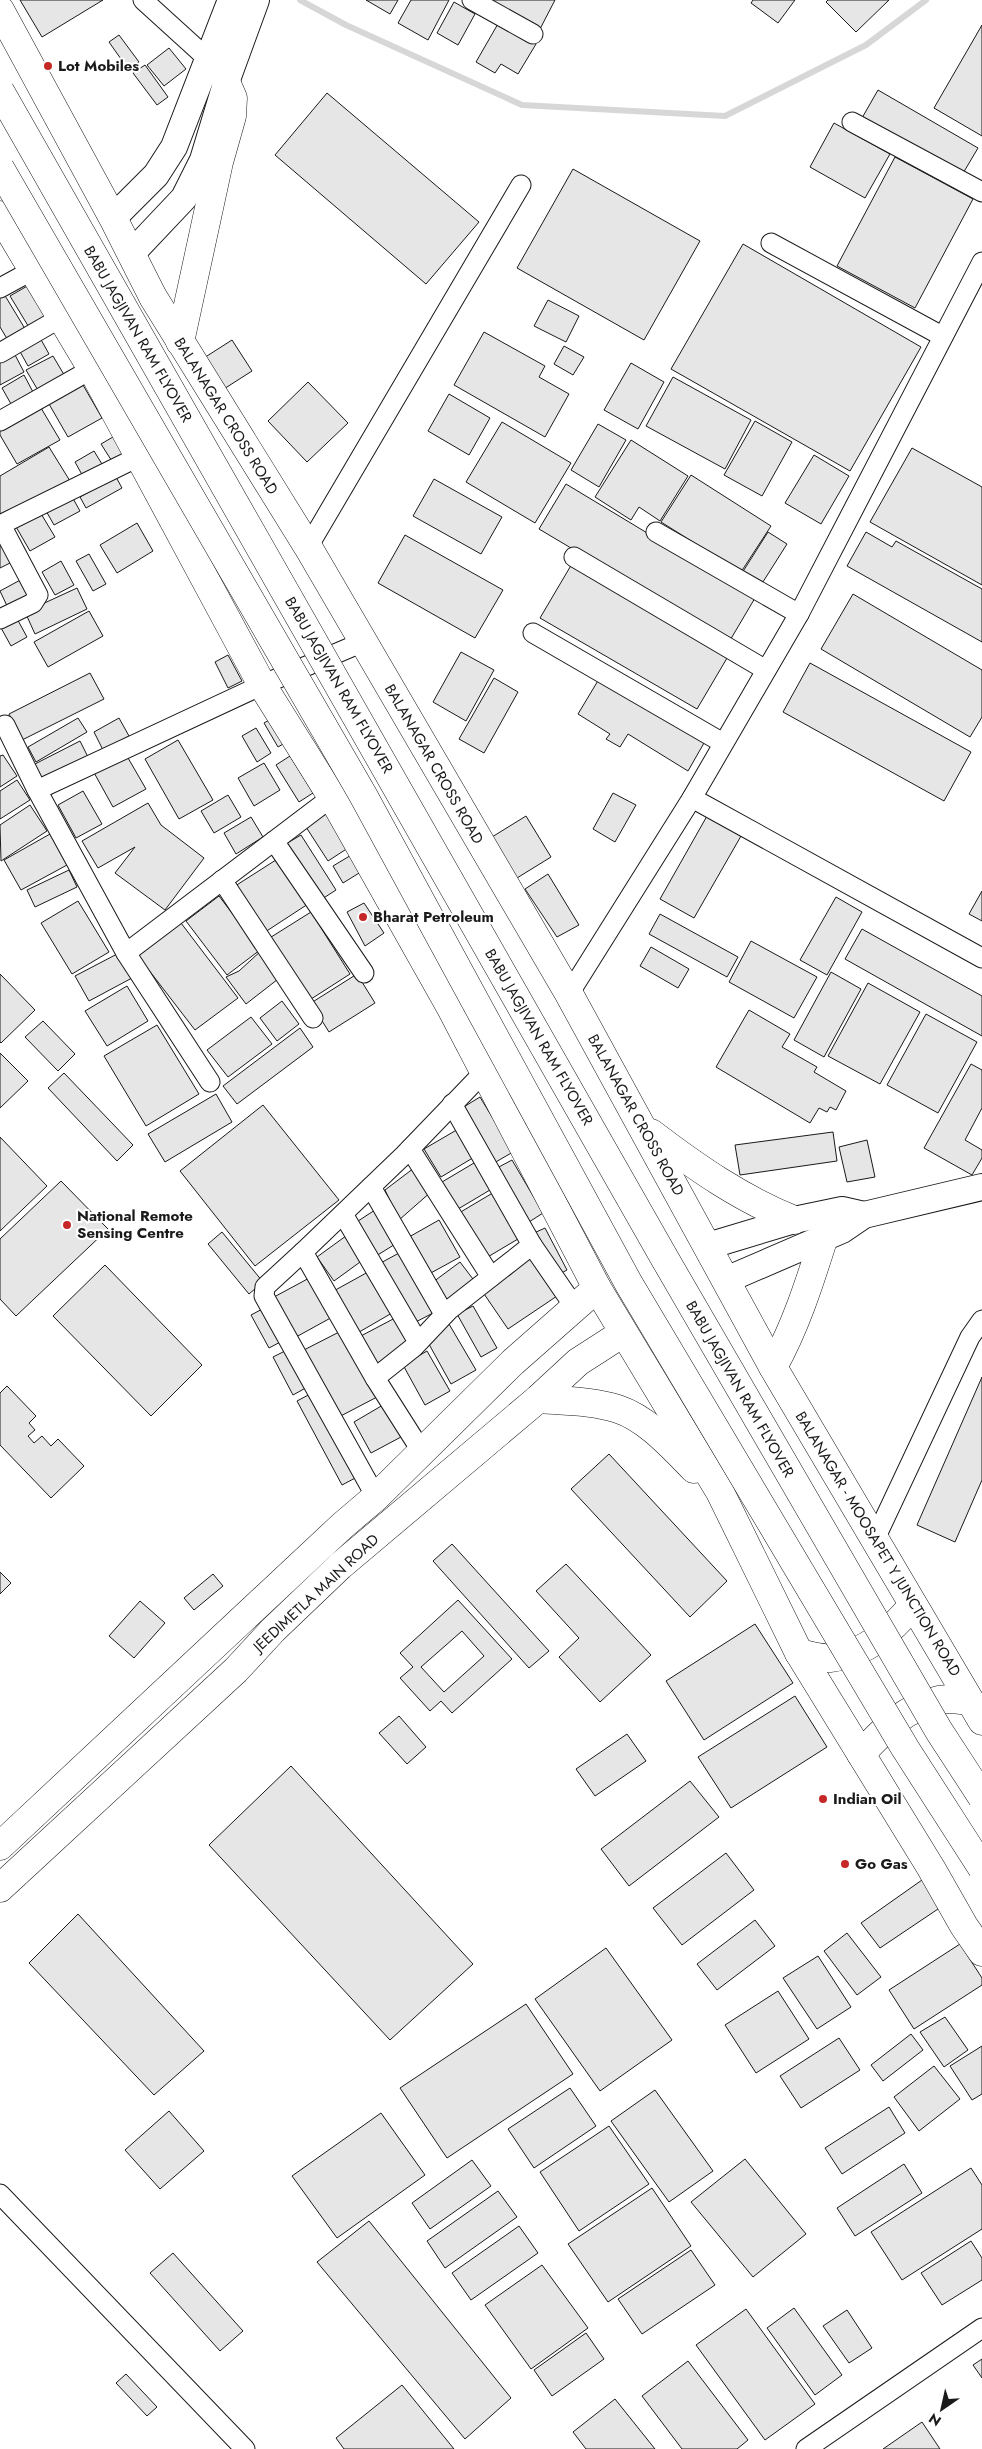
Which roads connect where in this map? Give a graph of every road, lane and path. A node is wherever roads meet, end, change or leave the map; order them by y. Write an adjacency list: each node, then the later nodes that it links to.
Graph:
1 (143, 0): 7 (street)
2 (231, 0): 7 (main road)
3 (256, 0): 7 (main road)
4 (472, 0): 6 (street)
5 (0, 10): 14 (main road, BALANAGAR CROSS ROAD)
6 (533, 34)
7 (221, 72): 14 (main road); 16 (main road); 22 (main road)
8 (0, 91): 82 (main road, BABU JAGJIVAN RAM FLYOVER, bridge)
9 (852, 122): 12 (street)
10 (0, 168): 84 (main road, bridge)
11 (521, 185): 29 (street)
12 (982, 192)
13 (0, 215): 18 (main road)
14 (113, 218): 16 (main road, BALANAGAR CROSS ROAD)
15 (771, 243): 21 (street)
16 (132, 253): 22 (main road, BALANAGAR CROSS ROAD)
17 (982, 262): 21 (street)
18 (33, 270): 19 (street); 20 (main road)
19 (0, 288)
20 (57, 309): 23 (street); 24 (main road)
21 (942, 336): 31 (street)
22 (180, 342): 29 (main road, BALANAGAR CROSS ROAD)
23 (0, 353)
24 (92, 369): 25 (street); 26 (main road)
25 (0, 421)
26 (140, 456): 27 (street); 36 (main road)
27 (0, 525): 32 (street)
28 (656, 532): 31 (street)
29 (308, 547): 34 (main road, BALANAGAR CROSS ROAD)
30 (574, 557): 35 (street)
31 (799, 614): 35 (street)
32 (0, 619)
33 (533, 633): 38 (street)
34 (363, 642): 36 (street); 47 (main road, BALANAGAR CROSS ROAD)
35 (766, 670): 38 (street)
36 (262, 685): 39 (street); 40 (main road)
37 (4, 725): 39 (street)
38 (723, 742): 41 (street)
39 (37, 790): 44 (street)
40 (332, 797): 42 (street); 49 (main road)
41 (692, 798): 45 (street); 47 (street)
42 (274, 840): 43 (street); 46 (street)
43 (222, 880): 44 (street); 48 (street)
44 (126, 953): 50 (street)
45 (982, 958)
46 (364, 973)
47 (569, 994): 52 (main road, BALANAGAR CROSS ROAD)
48 (313, 1018)
49 (483, 1073): 51 (street); 65 (main road)
50 (210, 1082)
51 (452, 1104): 53 (street); 60 (street)
52 (642, 1126): 58 (main road); 61 (main road, BALANAGAR CROSS ROAD)
53 (410, 1149): 55 (street); 63 (street)
54 (981, 1184): 57 (main road)
55 (371, 1187): 56 (street); 67 (street)
56 (343, 1214): 62 (street); 70 (street)
57 (864, 1215): 58 (main road); 59 (main road)
58 (794, 1220): 61 (main road)
59 (824, 1237): 64 (main road); 71 (main road)
60 (532, 1245): 63 (street); 66 (street)
61 (708, 1246): 64 (main road, BALANAGAR CROSS ROAD)
62 (304, 1252): 72 (street); 76 (street)
63 (490, 1277): 67 (street)
64 (726, 1280): 71 (main road, BALANAGAR - MOOSAPET Y JUNCTION ROAD)
65 (597, 1288): 66 (main road, JEEDIMETLA MAIN ROAD); 69 (main road)
66 (574, 1306): 74 (main road, JEEDIMETLA MAIN ROAD)
67 (444, 1314): 70 (street)
68 (982, 1320): 77 (street)
69 (623, 1333): 73 (main road, JEEDIMETLA MAIN ROAD); 75 (main road)
70 (418, 1342): 72 (street)
71 (773, 1367): 77 (main road, BALANAGAR - MOOSAPET Y JUNCTION ROAD)
72 (375, 1378): 74 (street)
73 (538, 1399): 75 (main road); 85 (main road, JEEDIMETLA MAIN ROAD)
74 (422, 1452): 76 (main road, JEEDIMETLA MAIN ROAD)
75 (720, 1492): 79 (main road)
76 (376, 1497): 83 (main road, JEEDIMETLA MAIN ROAD)
77 (875, 1539): 78 (main road, BALANAGAR - MOOSAPET Y JUNCTION ROAD)
78 (914, 1605): 79 (main road); 80 (main road, BALANAGAR - MOOSAPET Y JUNCTION ROAD)
79 (799, 1653): 81 (main road)
80 (976, 1711): 81 (main road)
81 (861, 1754): 86 (main road)
82 (982, 1797)
83 (0, 1846)
84 (982, 1868)
85 (0, 1888)
86 (982, 1952)
87 (0, 2194): 89 (street)
88 (982, 2328): 90 (street)
89 (245, 2449)
90 (806, 2449)

